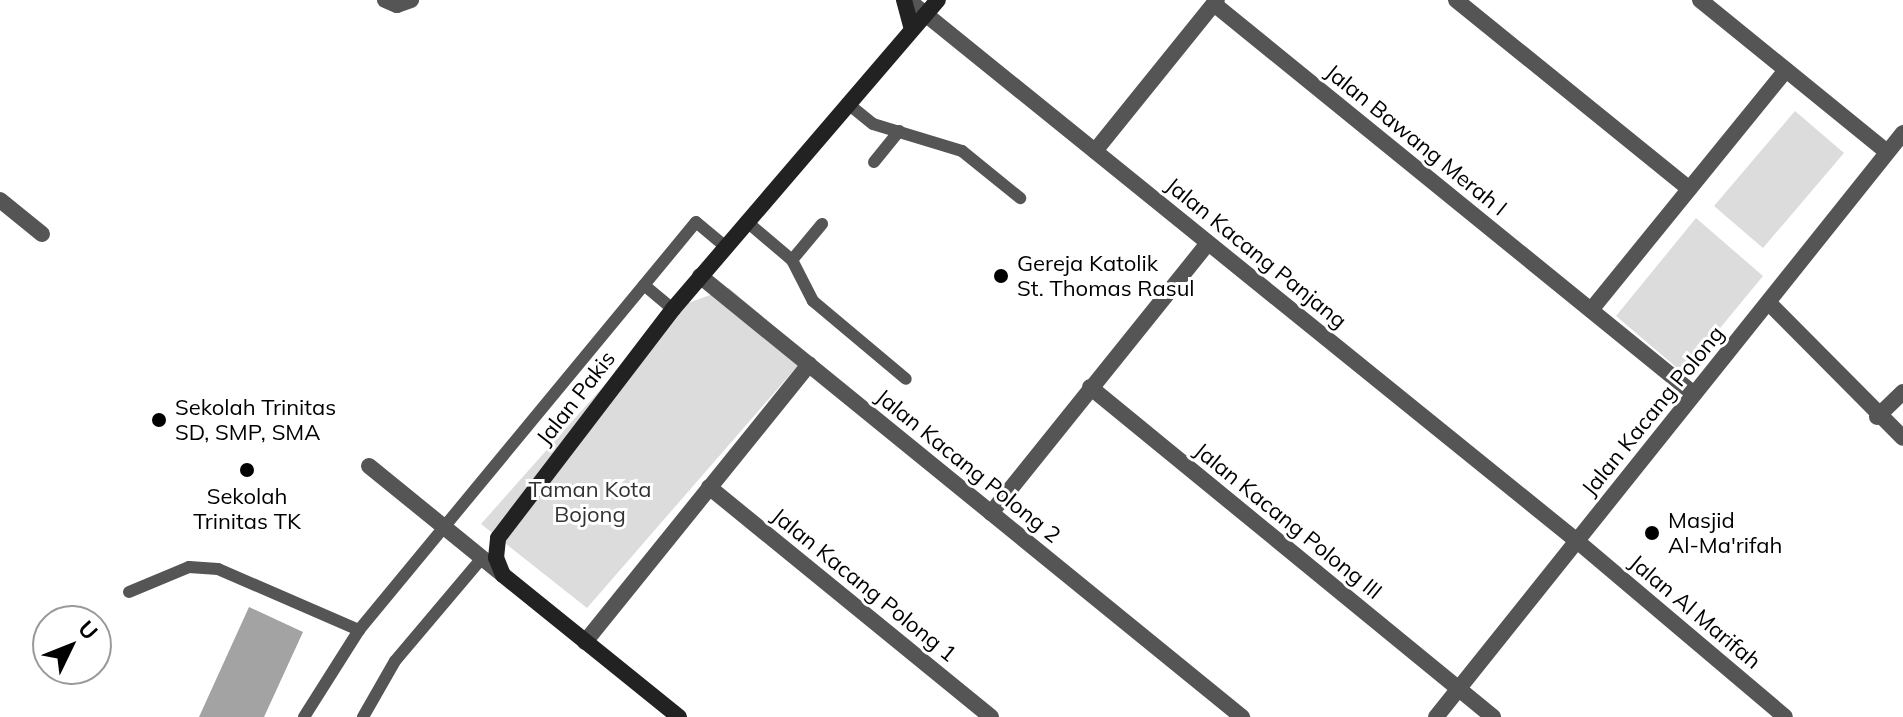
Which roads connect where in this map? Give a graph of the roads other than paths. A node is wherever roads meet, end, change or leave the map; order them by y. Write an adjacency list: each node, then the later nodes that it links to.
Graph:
1 (385, 0): 2 (street)
2 (411, 0)
3 (906, 0): 8 (street, Jalan Kacang Panjang); 9 (street)
4 (938, 0): 8 (street)
5 (1456, 0): 17 (street)
6 (1700, 0): 10 (street)
7 (1216, 2): 14 (street); 30 (street, Jalan Bawang Merah I)
8 (925, 14): 9 (street); 14 (street, Jalan Kacang Panjang)
9 (911, 27): 11 (street)
10 (1786, 70): 15 (street); 17 (street)
11 (847, 103): 12 (lane); 20 (street)
12 (899, 131): 16 (lane); 18 (lane)
13 (1903, 133): 15 (street, Jalan Kacang Polong)
14 (1095, 151): 23 (street, Jalan Kacang Panjang)
15 (1887, 152): 28 (street, Jalan Kacang Polong)
16 (874, 162)
17 (1689, 189): 30 (street)
18 (1020, 198)
19 (0, 200): 22 (street)
20 (746, 221): 24 (street); 25 (lane)
21 (822, 224): 25 (lane)
22 (42, 234)
23 (1208, 243): 33 (street); 42 (street, Jalan Kacang Panjang)
24 (725, 246): 26 (street); 27 (lane)
25 (792, 260): 32 (lane)
26 (700, 276): 29 (street); 31 (street, Jalan Kacang Polong 2)
27 (644, 285): 29 (lane); 41 (lane)
28 (1769, 303): 35 (street, Jalan Kacang Polong); 36 (street)
29 (673, 309): 44 (street, Jalan Pakis)
30 (1591, 310): 35 (street, Jalan Bawang Merah I)
31 (809, 364): 39 (street); 40 (street, Jalan Kacang Polong 2)
32 (906, 379)
33 (1090, 387): 40 (street); 48 (street, Jalan Kacang Polong III)
34 (1903, 392): 36 (street)
35 (1694, 394): 42 (street, Jalan Kacang Polong)
36 (1877, 417): 37 (street)
37 (1903, 438)
38 (369, 466): 41 (street)
39 (709, 487): 47 (street); 52 (street, Jalan Kacang Polong 1)
40 (991, 513): 53 (street, Jalan Kacang Polong 2)
41 (446, 528): 43 (street); 46 (lane)
42 (1577, 541): 48 (street, Jalan Kacang Polong); 56 (street, Jalan Al Marifah)
43 (482, 558): 44 (street); 50 (lane)
44 (503, 575): 47 (street)
45 (129, 592): 46 (lane)
46 (359, 630): 49 (lane)
47 (585, 642): 51 (street)
48 (1459, 689): 54 (street, Jalan Kacang Polong); 55 (street, Jalan Kacang Polong III)
49 (304, 717)
50 (363, 717)
51 (679, 717)
52 (991, 717)
53 (1242, 717)
54 (1436, 717)
55 (1493, 717)
56 (1785, 717)

